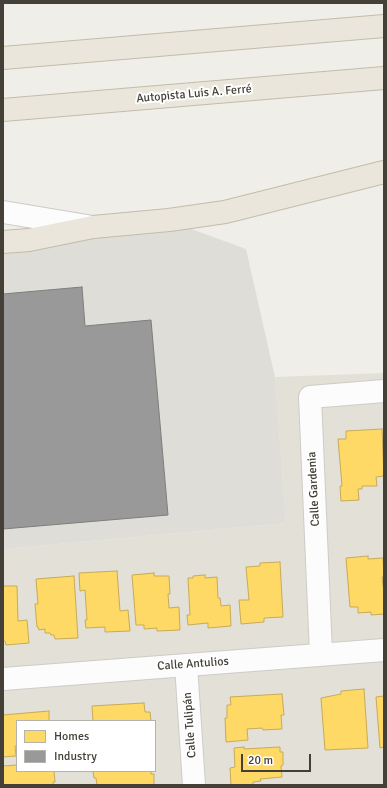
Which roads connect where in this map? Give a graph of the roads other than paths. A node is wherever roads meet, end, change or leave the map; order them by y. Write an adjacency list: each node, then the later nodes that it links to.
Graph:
1 (384, 26): 2 (highway)
2 (3, 58)
3 (384, 78): 4 (highway, Autopista Luis A. Ferré)
4 (3, 110)
5 (384, 172): 7 (highway)
6 (3, 212): 7 (street)
7 (93, 227): 8 (highway)
8 (3, 242)
9 (384, 391): 11 (street, Calle Gardenia)
10 (384, 650): 11 (street, Calle Antulios)
11 (321, 654): 12 (street, Calle Antulios)
12 (186, 665): 13 (street, Calle Antulios); 14 (street, Calle Tulipán)
13 (3, 679)
14 (194, 785)

